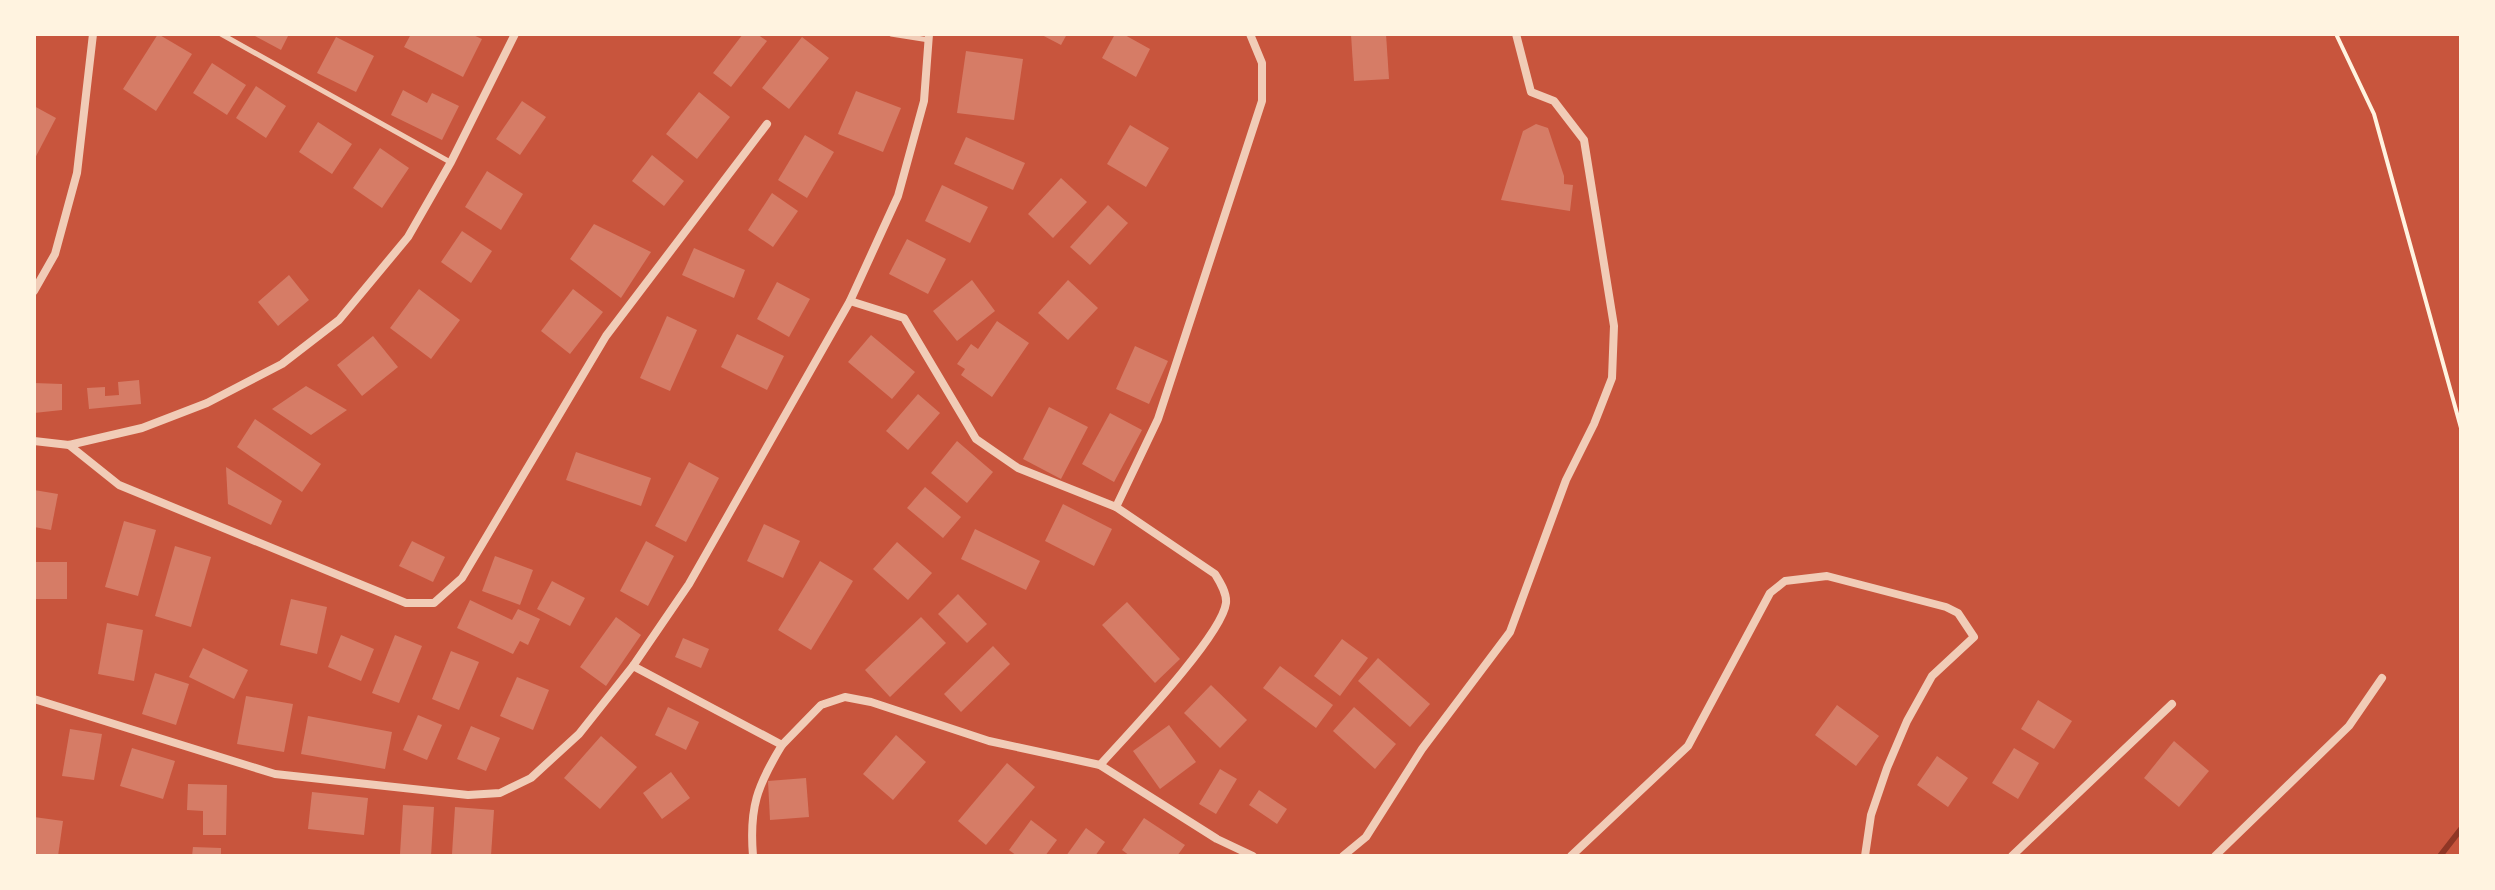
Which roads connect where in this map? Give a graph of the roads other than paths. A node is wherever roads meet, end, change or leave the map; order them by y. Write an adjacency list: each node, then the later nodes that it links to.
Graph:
1 (93, 34): 10 (street)
2 (221, 34): 9 (lane)
3 (515, 34): 9 (street)
4 (891, 34): 7 (lane)
5 (1250, 34): 14 (street)
6 (1516, 34): 23 (street)
7 (929, 37): 11 (street)
8 (767, 124): 13 (street)
9 (451, 162): 13 (street)
10 (34, 291)
11 (850, 301): 14 (street); 15 (street)
12 (34, 441): 13 (street)
13 (69, 445)
14 (1116, 507): 20 (street)
15 (633, 666): 17 (street); 19 (street)
16 (2382, 678): 27 (street)
17 (34, 699)
18 (2172, 704): 26 (street)
19 (782, 745): 20 (street); 21 (street)
20 (1100, 765): 22 (street)
21 (753, 856)
22 (1253, 856)
23 (1343, 856)
24 (1571, 856): 25 (street)
25 (1865, 856)
26 (2012, 856)
27 (2215, 856)

